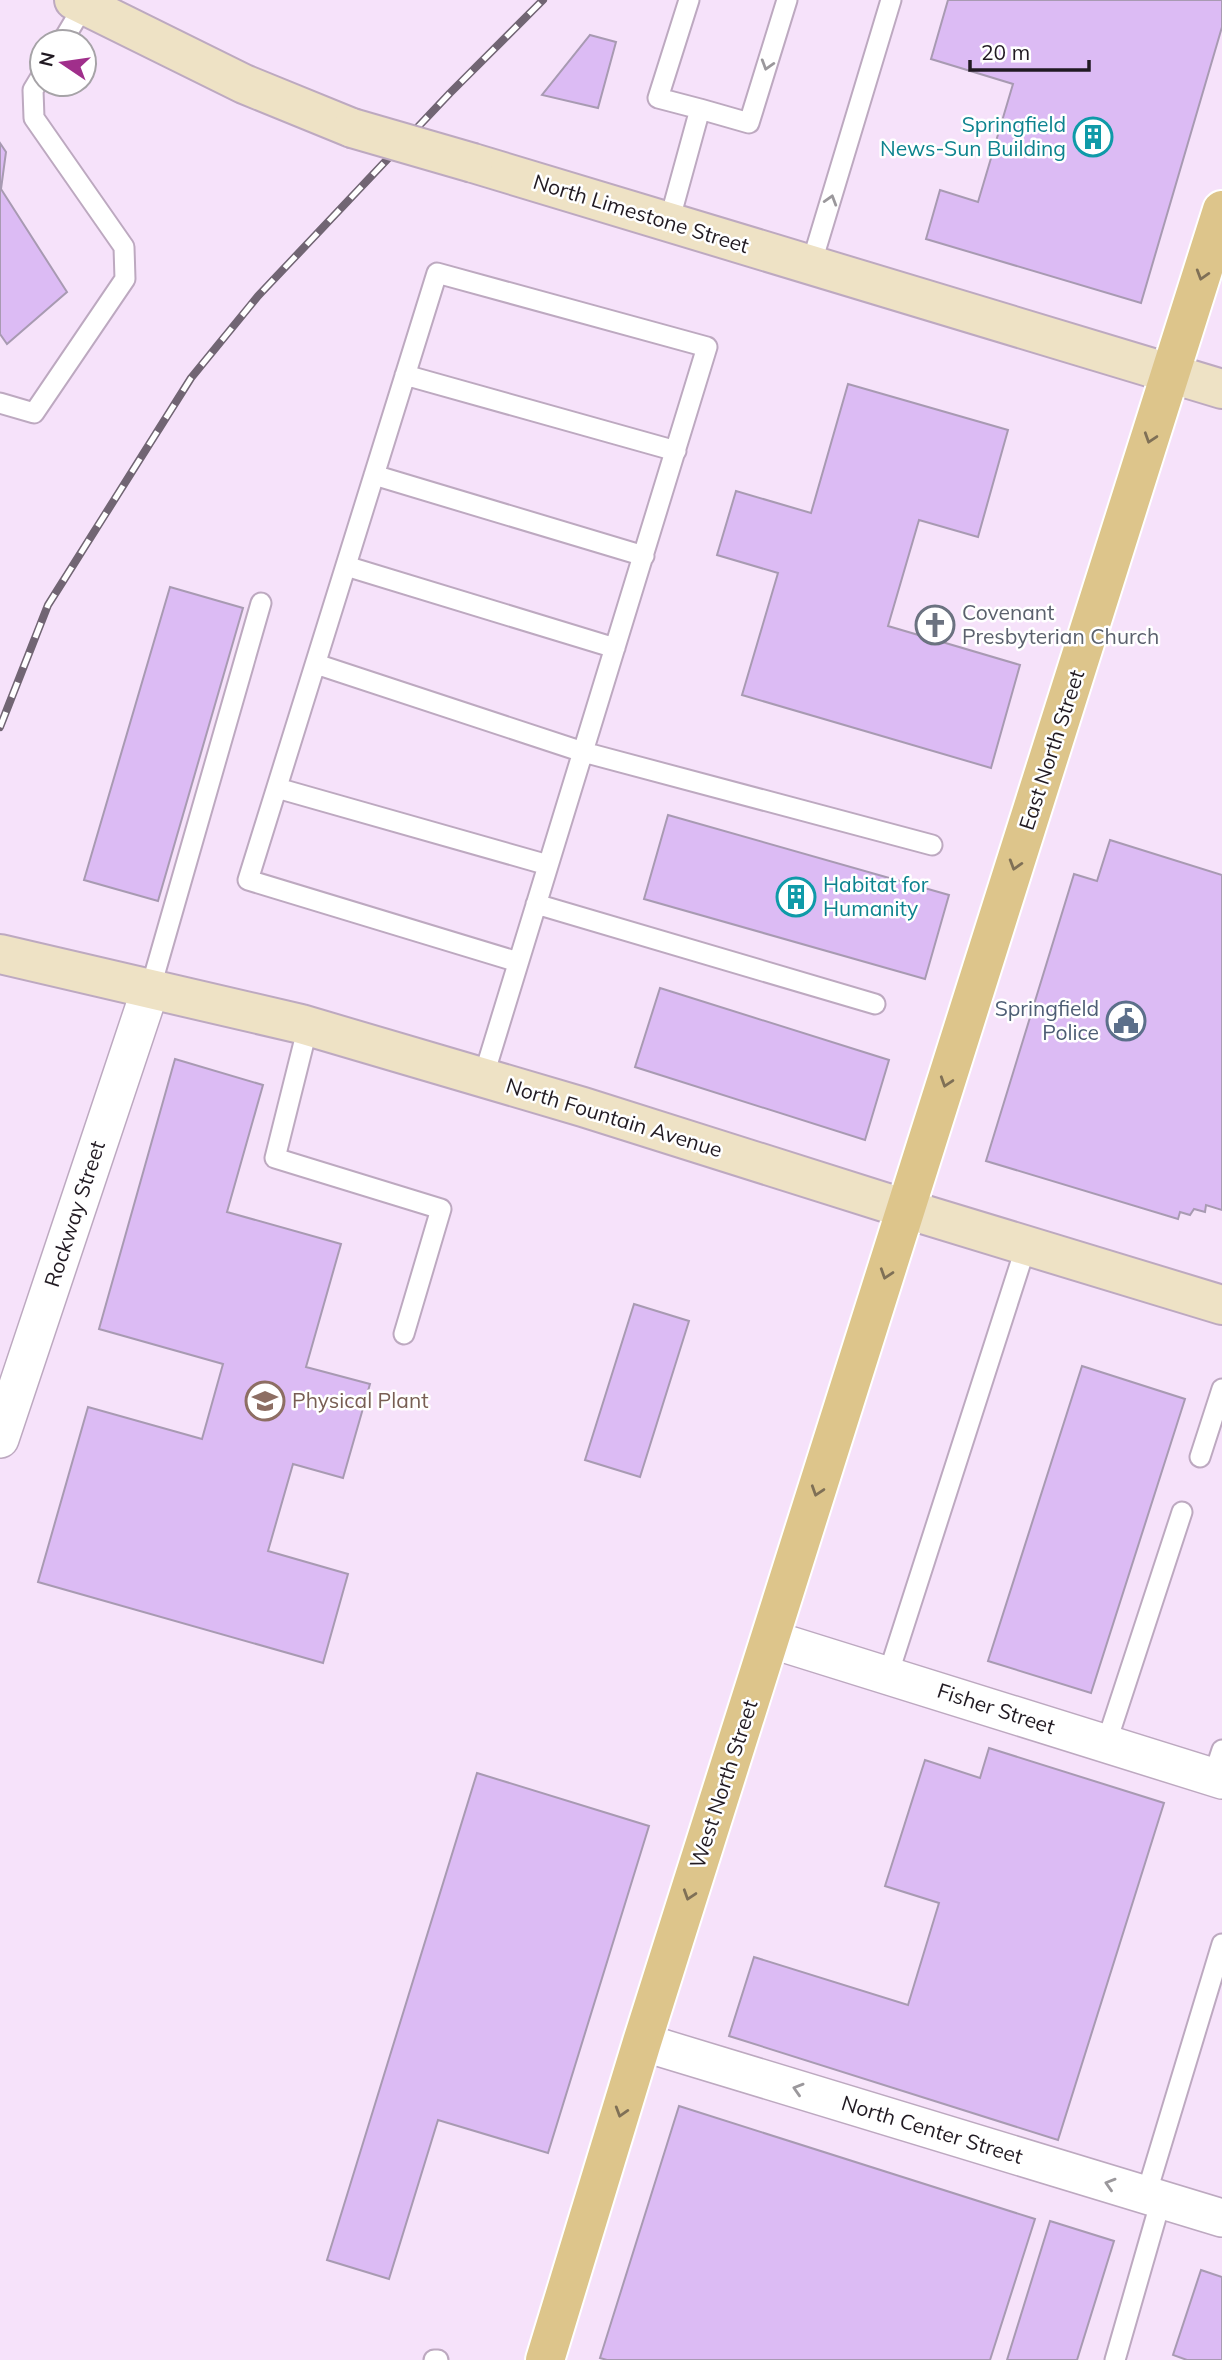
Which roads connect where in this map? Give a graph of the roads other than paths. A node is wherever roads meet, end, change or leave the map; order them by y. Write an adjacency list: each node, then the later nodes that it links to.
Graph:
1 (688, 0): 7 (lane)
2 (787, 0): 7 (lane, one-way to 7)
3 (891, 0): 10 (lane, one-way to 3)
4 (78, 2): 5 (lane); 9 (street, North Limestone Street, bridge)
5 (68, 28)
6 (33, 98): 14 (lane)
7 (700, 109): 9 (lane)
8 (1222, 210): 11 (main road, East North Street, one-way to 11)
9 (669, 222): 10 (street, North Limestone Street)
10 (811, 265): 11 (street, North Limestone Street)
11 (1171, 373): 13 (street, North Limestone Street); 33 (main road, East North Street, one-way to 33)
12 (405, 375): 15 (lane); 15 (lane); 16 (lane)
13 (1222, 389)
14 (0, 402)
15 (676, 451): 17 (lane)
16 (374, 475): 17 (lane); 18 (lane)
17 (643, 556): 20 (lane)
18 (346, 566): 20 (lane); 21 (lane)
19 (261, 603): 29 (lane)
20 (615, 648): 22 (lane)
21 (316, 664): 22 (lane); 23 (lane)
22 (583, 752): 24 (lane); 25 (lane)
23 (277, 788): 25 (lane); 28 (lane)
24 (932, 845)
25 (548, 865): 26 (lane)
26 (537, 904): 28 (lane); 30 (lane)
27 (0, 954): 29 (street, North Fountain Avenue)
28 (519, 962): 32 (lane)
29 (150, 990): 31 (street, North Fountain Avenue); 38 (street, Rockway Street)
30 (874, 1004)
31 (308, 1026): 32 (street, North Fountain Avenue); 36 (lane)
32 (483, 1078): 33 (street, North Fountain Avenue)
33 (906, 1209): 34 (street, North Fountain Avenue); 41 (main road, West North Street, one-way to 41)
34 (1026, 1246): 35 (street, North Fountain Avenue); 42 (lane)
35 (1222, 1305)
36 (404, 1334)
37 (1222, 1389): 39 (lane)
38 (0, 1439)
39 (1200, 1457)
40 (1182, 1511): 43 (lane)
41 (770, 1639): 42 (street, Fisher Street); 46 (main road, West North Street, one-way to 46)
42 (888, 1675): 43 (street, Fisher Street)
43 (1106, 1744): 44 (street, Fisher Street)
44 (1219, 1769)
45 (1222, 1944): 47 (lane)
46 (642, 2042): 47 (street, North Center Street, one-way to 46); 49 (main road, West North Street, one-way to 49)
47 (1153, 2197): 48 (street, North Center Street); 50 (lane)
48 (1222, 2218)
49 (545, 2360)
50 (1115, 2360)

